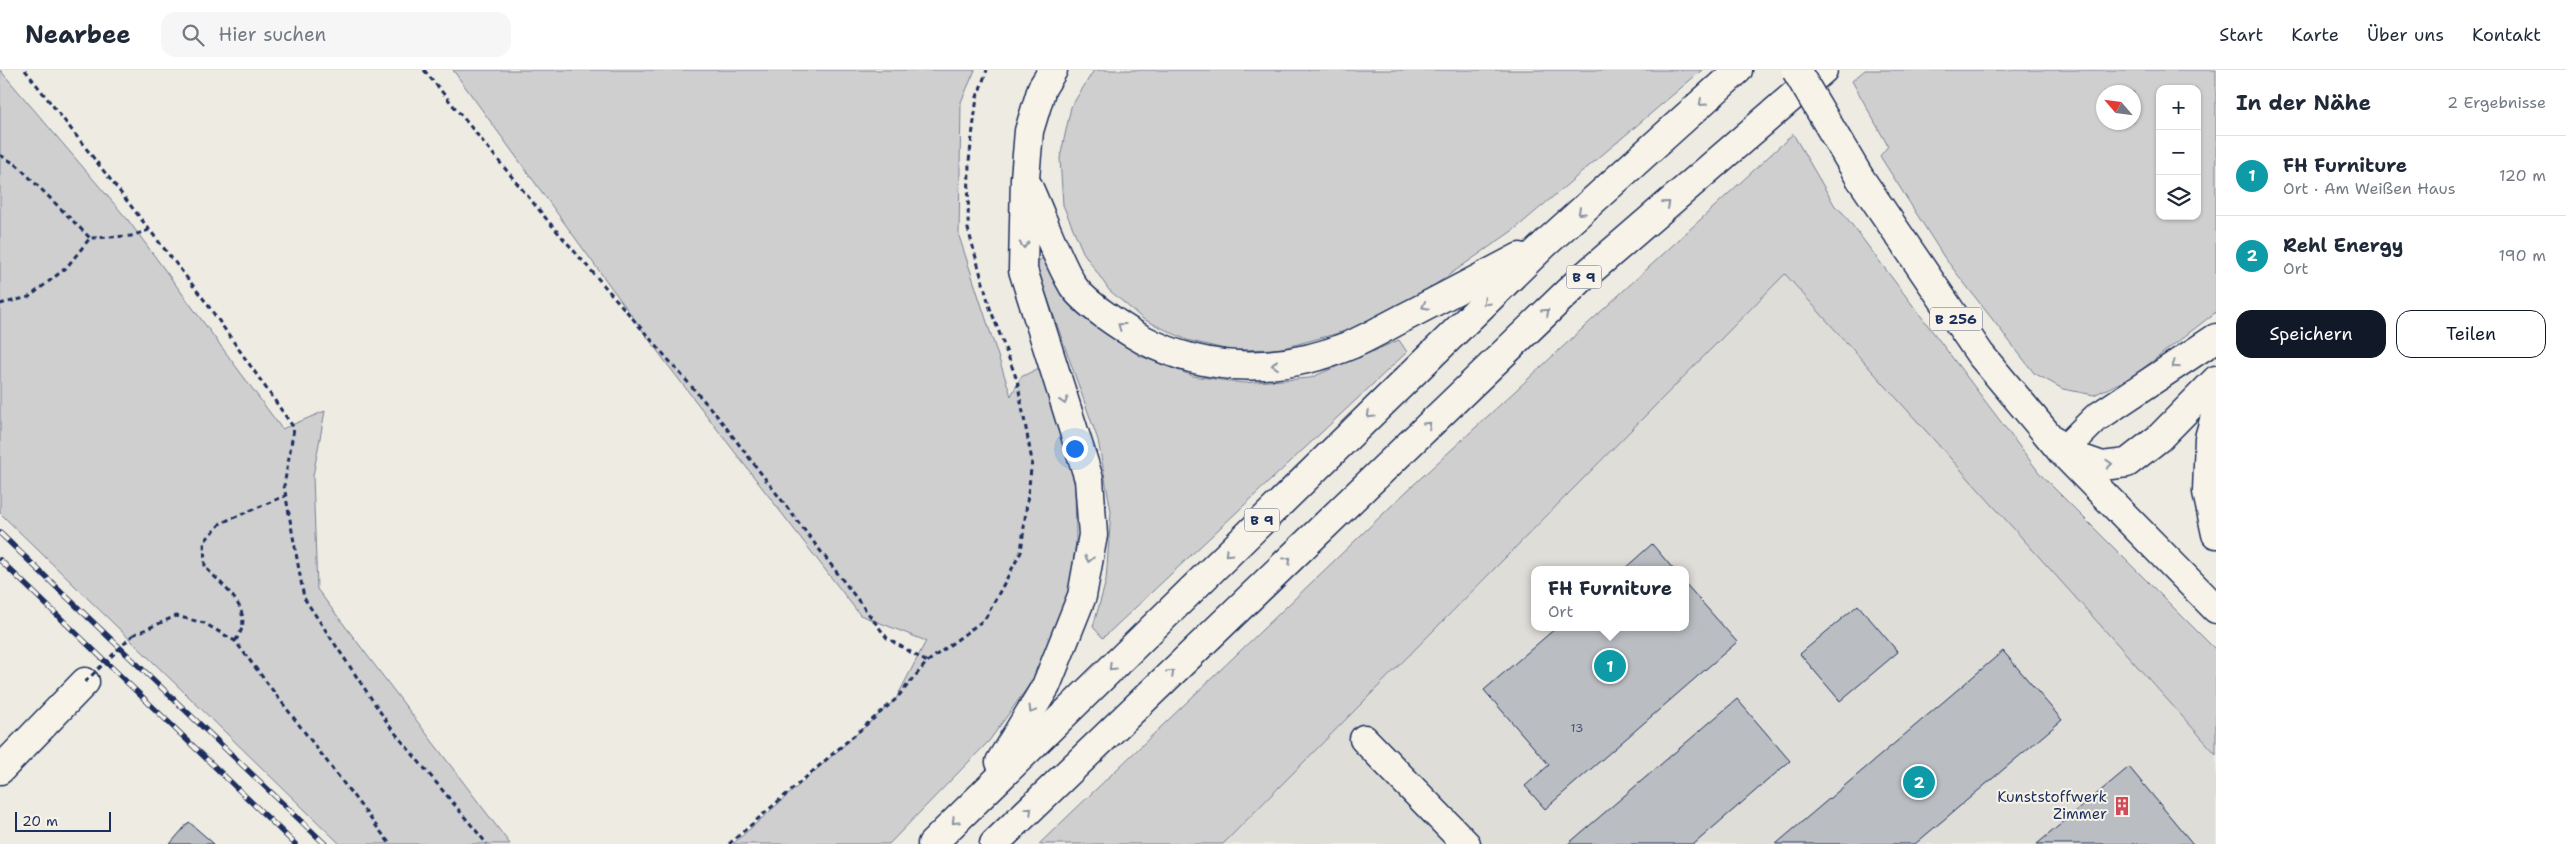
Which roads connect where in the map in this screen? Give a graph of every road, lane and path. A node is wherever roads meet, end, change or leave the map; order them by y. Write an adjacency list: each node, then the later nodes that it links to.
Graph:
1 (25, 70): 10 (path)
2 (424, 70): 22 (path)
3 (987, 70): 22 (path)
4 (1053, 70): 9 (main road)
5 (1738, 70): 12 (main road, B 9, one-way to 12)
6 (1796, 70): 17 (main road, B 256, bridge)
7 (1823, 70): 31 (main road, B 9, one-way to 7)
8 (0, 155): 11 (path)
9 (1025, 178): 12 (main road, one-way to 9); 26 (main road, one-way to 26)
10 (149, 230): 11 (path); 18 (path)
11 (90, 238): 13 (path)
12 (1546, 243): 26 (main road, B 9, one-way to 26)
13 (0, 304)
14 (2216, 338): 17 (main road, one-way to 17)
15 (2216, 380): 17 (main road, one-way to 15)
16 (2216, 413): 19 (main road)
17 (2062, 452): 20 (main road, B 256)
18 (285, 496): 21 (path); 28 (path)
19 (2216, 534)
20 (2216, 609)
21 (235, 641): 23 (path, bridge); 27 (path)
22 (927, 662): 29 (path)
23 (85, 682): 25 (main road)
24 (1364, 739): 32 (main road)
25 (0, 770)
26 (978, 798): 30 (main road, B 9, one-way to 30)
27 (390, 844)
28 (488, 844)
29 (729, 844)
30 (932, 844)
31 (994, 844)
32 (1466, 844)

